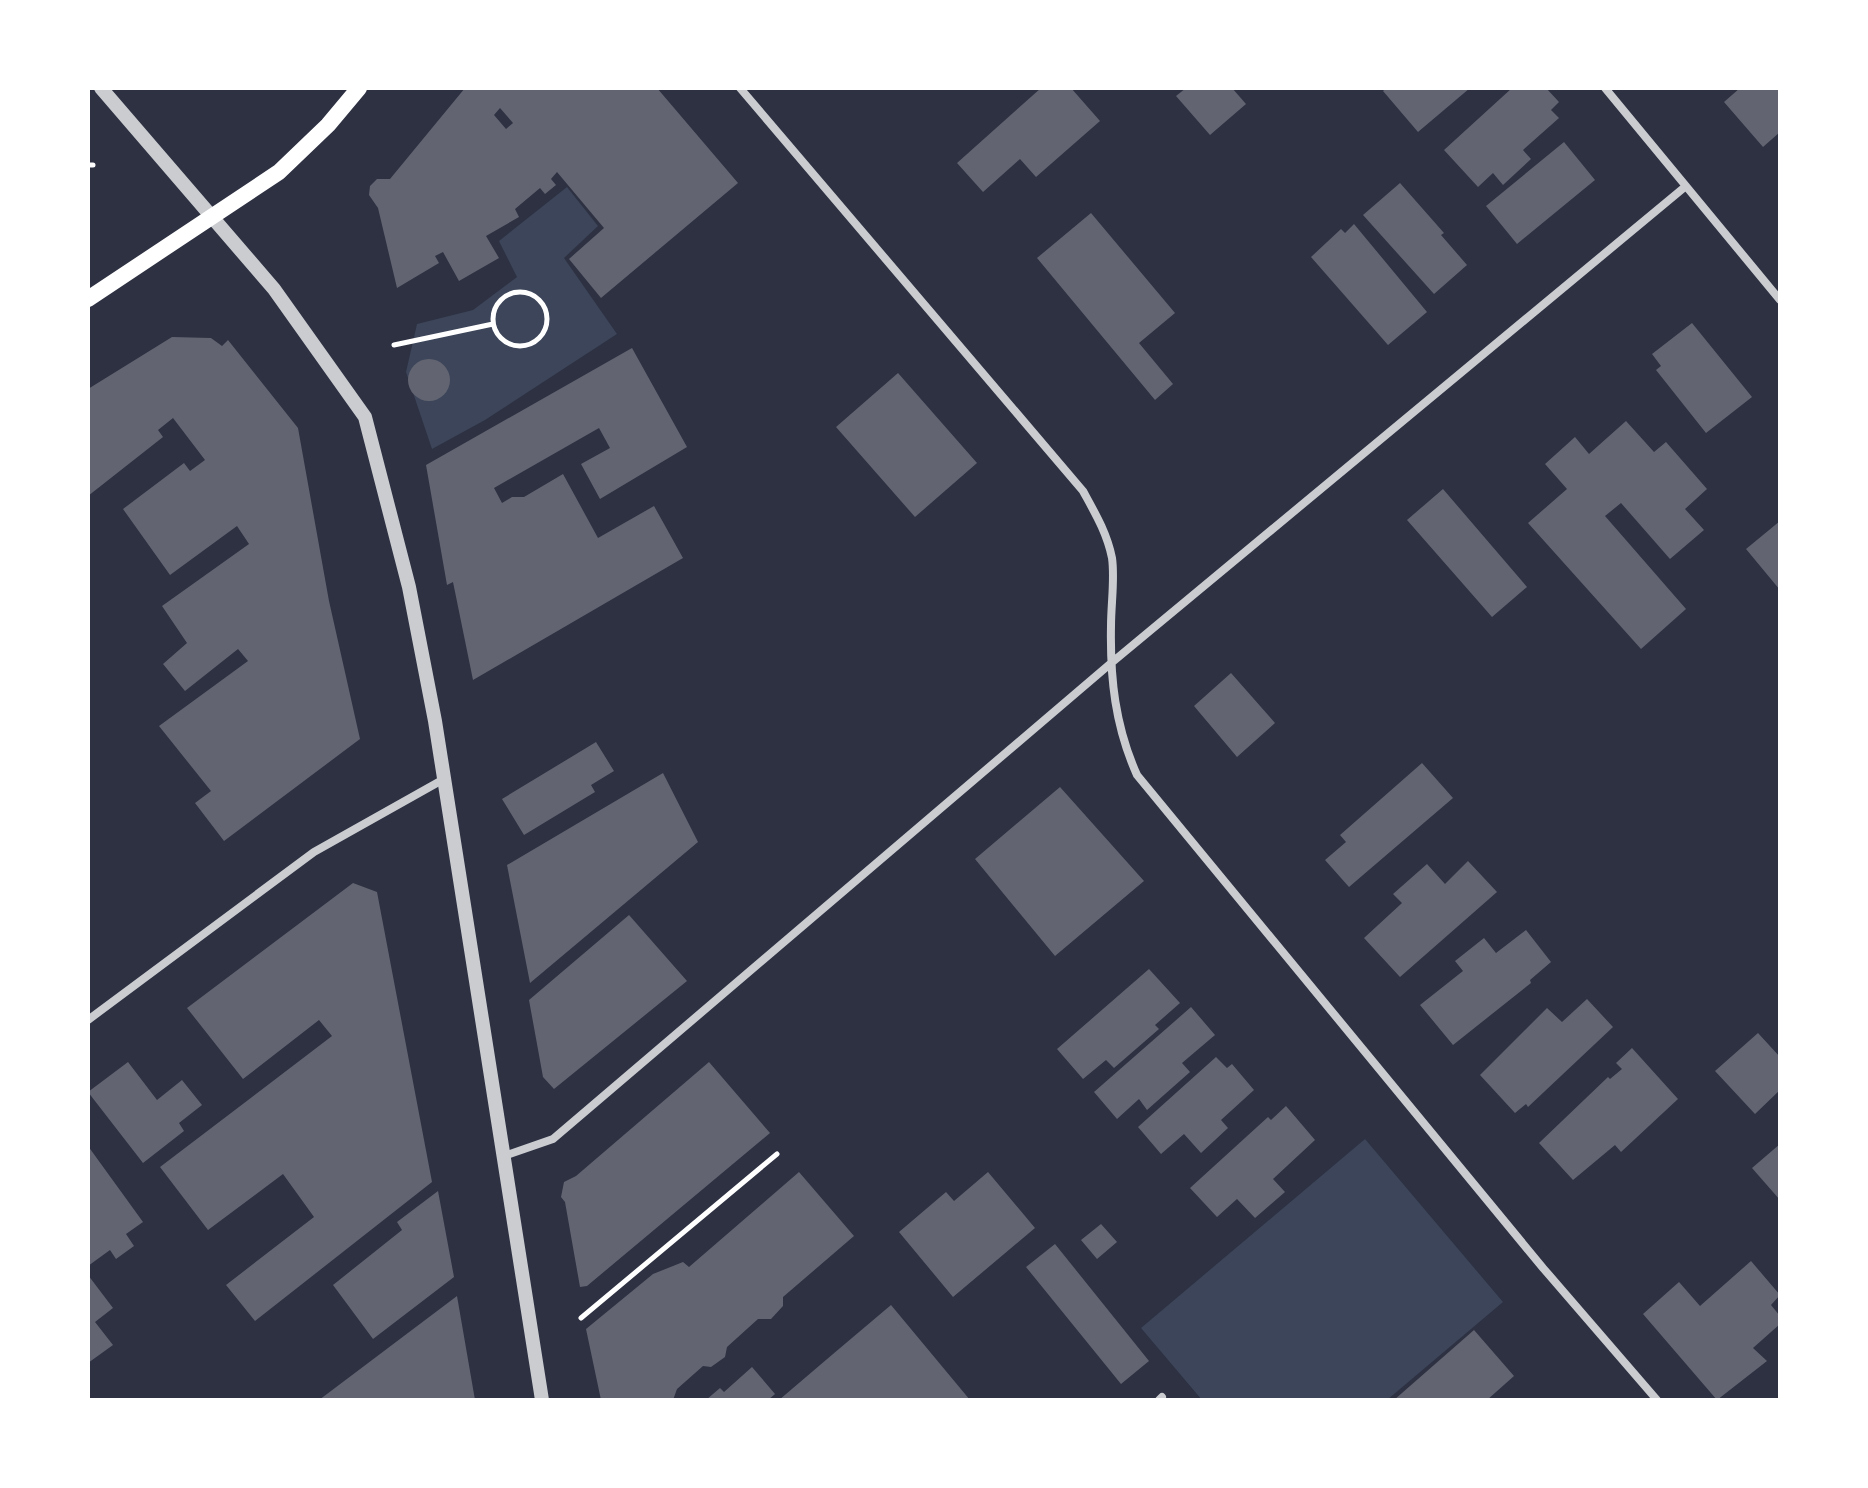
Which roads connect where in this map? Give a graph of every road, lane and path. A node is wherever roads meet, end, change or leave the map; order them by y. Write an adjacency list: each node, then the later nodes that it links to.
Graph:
1 (101, 88): 6 (street)
2 (359, 88): 6 (main road)
3 (740, 88): 11 (street)
4 (1605, 88): 5 (street)
5 (1686, 186): 8 (street); 11 (street)
6 (213, 215): 7 (main road); 12 (street)
7 (88, 299)
8 (1780, 300)
9 (493, 324): 9 (path); 10 (path)
10 (394, 345)
11 (1110, 664): 15 (street); 18 (street)
12 (445, 778): 13 (street); 15 (street)
13 (88, 1020)
14 (777, 1154): 16 (path)
15 (504, 1156): 17 (street)
16 (581, 1318)
17 (542, 1400)
18 (1657, 1400)

